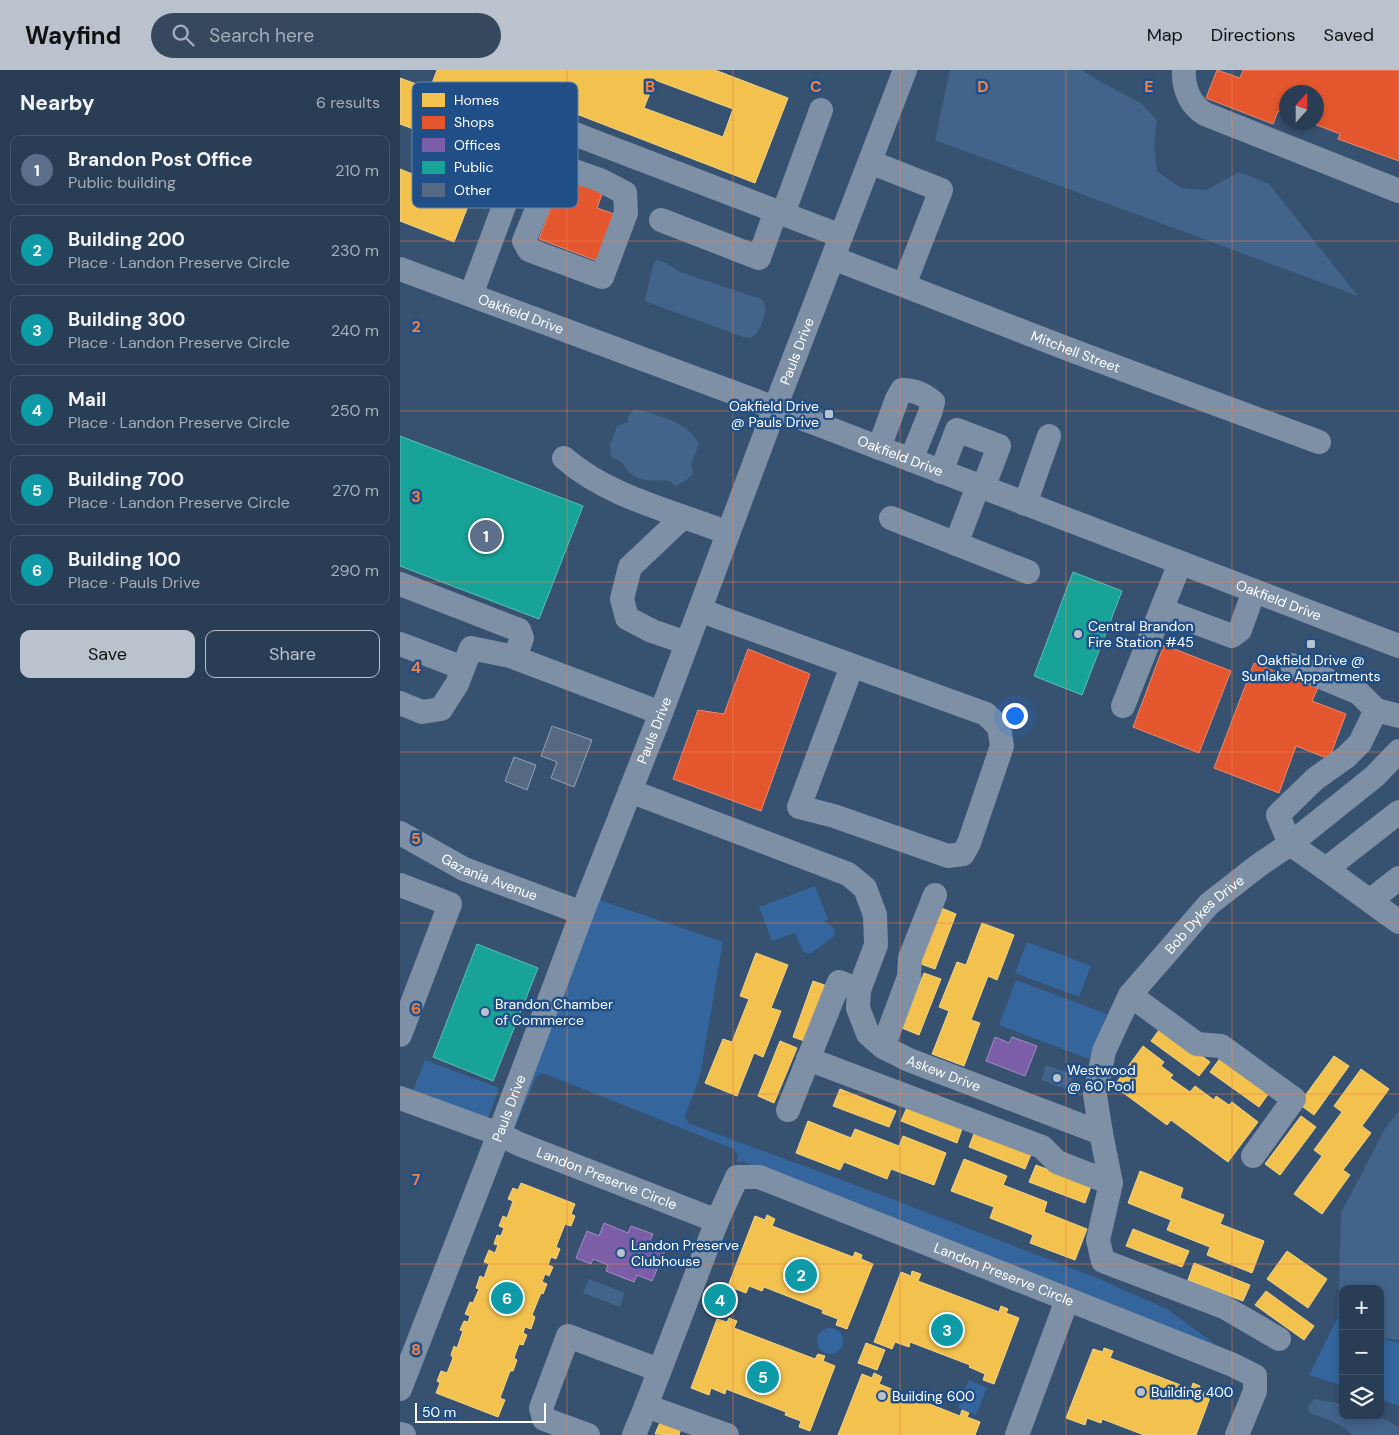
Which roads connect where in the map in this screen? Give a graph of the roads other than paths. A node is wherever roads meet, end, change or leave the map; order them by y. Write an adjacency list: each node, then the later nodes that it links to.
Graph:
1 (905, 70): 5 (street, Pauls Drive)
2 (1184, 70): 7 (street)
3 (821, 110): 10 (street)
4 (578, 135): 10 (street)
5 (870, 162): 12 (street, Pauls Drive); 15 (street)
6 (578, 172): 9 (street)
7 (1399, 191)
8 (503, 208): 16 (street)
9 (537, 208)
10 (780, 212): 11 (street); 12 (street)
11 (662, 220)
12 (841, 236): 13 (street, Pauls Drive)
13 (833, 258): 15 (street, Mitchell Street); 17 (street, Pauls Drive)
14 (400, 268): 16 (street, Oakfield Drive)
15 (904, 285): 19 (street, Mitchell Street)
16 (471, 295): 17 (street, Oakfield Drive)
17 (775, 408): 20 (street, Oakfield Drive); 28 (street, Pauls Drive)
18 (1049, 436): 25 (street)
19 (1319, 442)
20 (879, 448): 22 (street, Oakfield Drive); 22 (street)
21 (564, 458): 26 (street)
22 (911, 460): 23 (street, Oakfield Drive)
23 (941, 472): 24 (street, Oakfield Drive); 24 (street)
24 (980, 487): 25 (street, Oakfield Drive); 29 (street)
25 (1025, 504): 30 (street, Oakfield Drive)
26 (683, 517): 28 (street); 36 (street)
27 (891, 518): 29 (street)
28 (728, 533): 34 (street, Pauls Drive)
29 (956, 544): 31 (street)
30 (1180, 563): 33 (street, Oakfield Drive); 35 (street)
31 (1028, 572)
32 (400, 584): 39 (street)
33 (1254, 591): 35 (street); 38 (street, Oakfield Drive)
34 (700, 610): 36 (street, Pauls Drive); 41 (street)
35 (1162, 610): 44 (street)
36 (687, 643): 46 (street, Pauls Drive)
37 (400, 644): 42 (street)
38 (1399, 646)
39 (515, 657): 42 (street); 46 (street)
40 (1292, 665): 45 (street)
41 (852, 666): 41 (street)
42 (463, 668): 43 (street)
43 (400, 703)
44 (1123, 706)
45 (1376, 710): 47 (street); 52 (street)
46 (661, 713): 49 (street, Pauls Drive)
47 (1399, 716)
48 (1399, 751): 52 (street, Bob Dykes Drive)
49 (630, 791): 58 (street, Pauls Drive); 60 (street, Askew Drive)
50 (1399, 812): 53 (street)
51 (400, 833): 58 (street, Gazania Avenue)
52 (1290, 844): 53 (street); 64 (street, Bob Dykes Drive)
53 (1326, 869): 57 (street)
54 (1399, 878): 57 (street)
55 (400, 885): 63 (street)
56 (935, 895): 61 (street)
57 (1370, 902): 59 (street)
58 (582, 913): 73 (street, Pauls Drive)
59 (1399, 922)
60 (876, 945): 61 (street); 62 (street, Askew Drive)
61 (910, 958): 66 (street)
62 (859, 990): 66 (street, Askew Drive); 67 (street)
63 (407, 994): 65 (street)
64 (1130, 995): 72 (street, Bob Dykes Drive); 74 (street)
65 (400, 1035)
66 (883, 1047): 68 (street, Askew Drive)
67 (808, 1060): 69 (street); 71 (street)
68 (909, 1060): 69 (street); 72 (street, Askew Drive)
69 (897, 1093): 75 (street)
70 (400, 1098): 73 (street, Landon Preserve Circle)
71 (788, 1110)
72 (1101, 1133): 75 (street)
73 (499, 1134): 76 (street, Landon Preserve Circle); 80 (street, Pauls Drive)
74 (1253, 1156)
75 (1111, 1183): 78 (street)
76 (717, 1222): 77 (street, Landon Preserve Circle); 79 (street, Landon Preserve Circle)
77 (1067, 1300): 87 (street); 88 (street, Landon Preserve Circle)
78 (1279, 1339)
79 (660, 1370): 81 (street, Landon Preserve Circle); 84 (street)
80 (400, 1388)
81 (646, 1406): 85 (street, Landon Preserve Circle); 86 (street)
82 (400, 1434): 83 (street)
83 (404, 1435)
84 (588, 1435)
85 (634, 1435)
86 (727, 1435)
87 (1017, 1435)
88 (1237, 1435)

